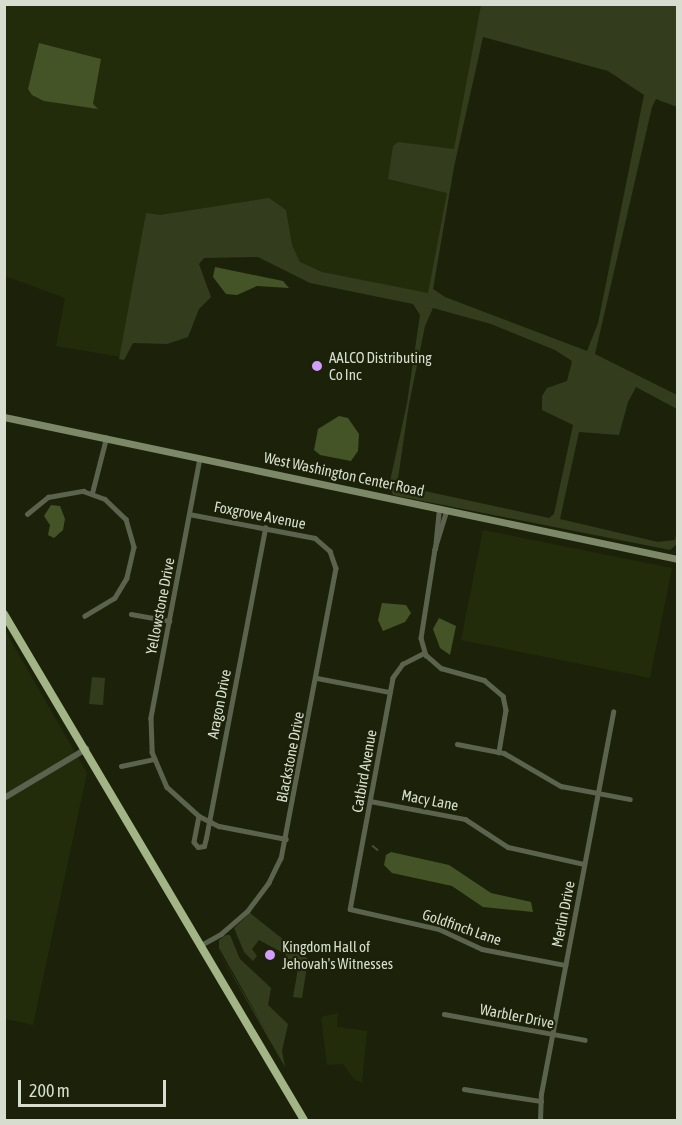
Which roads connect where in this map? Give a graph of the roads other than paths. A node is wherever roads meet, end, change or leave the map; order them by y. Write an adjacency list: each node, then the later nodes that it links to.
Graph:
1 (4, 417): 2 (main road, West Washington Center Road)
2 (106, 438): 3 (main road, West Washington Center Road); 4 (street)
3 (200, 458): 5 (main road, West Washington Center Road); 7 (street, Yellowstone Drive)
4 (92, 493): 6 (street); 13 (street)
5 (443, 509): 10 (main road, West Washington Center Road); 15 (street)
6 (27, 514)
7 (189, 514): 8 (street, Foxgrove Avenue); 14 (street, Yellowstone Drive)
8 (265, 528): 9 (street, Foxgrove Avenue); 29 (street, Aragon Drive)
9 (325, 545): 16 (street, Blackstone Drive)
10 (677, 558)
11 (4, 614): 20 (highway)
12 (131, 614): 14 (street)
13 (85, 616)
14 (169, 621): 22 (street, Yellowstone Drive)
15 (425, 653): 17 (street, Catbird Avenue); 21 (street)
16 (317, 678): 17 (street); 30 (street, Blackstone Drive)
17 (390, 692): 27 (street, Catbird Avenue)
18 (613, 711): 24 (street, Merlin Drive)
19 (457, 744): 21 (street)
20 (87, 748): 25 (street); 33 (highway)
21 (499, 752): 24 (street)
22 (154, 759): 23 (street); 28 (street, Yellowstone Drive)
23 (121, 766)
24 (598, 793): 26 (street); 31 (street, Merlin Drive)
25 (4, 798)
26 (630, 799)
27 (370, 801): 31 (street, Macy Lane); 32 (street, Catbird Avenue)
28 (199, 816): 29 (street, Yellowstone Drive); 29 (street, Aragon Drive)
29 (209, 822): 30 (street, Yellowstone Drive)
30 (286, 839): 33 (street, Blackstone Drive)
31 (584, 864): 34 (street, Merlin Drive)
32 (350, 909): 34 (street, Goldfinch Lane)
33 (202, 945): 40 (highway)
34 (565, 965): 36 (street, Merlin Drive)
35 (444, 1014): 36 (street, Warbler Drive)
36 (552, 1034): 37 (street, Warbler Drive); 39 (street, Merlin Drive)
37 (585, 1041)
38 (464, 1089): 39 (street)
39 (541, 1101): 41 (street, Merlin Drive)
40 (303, 1120)
41 (540, 1120)

